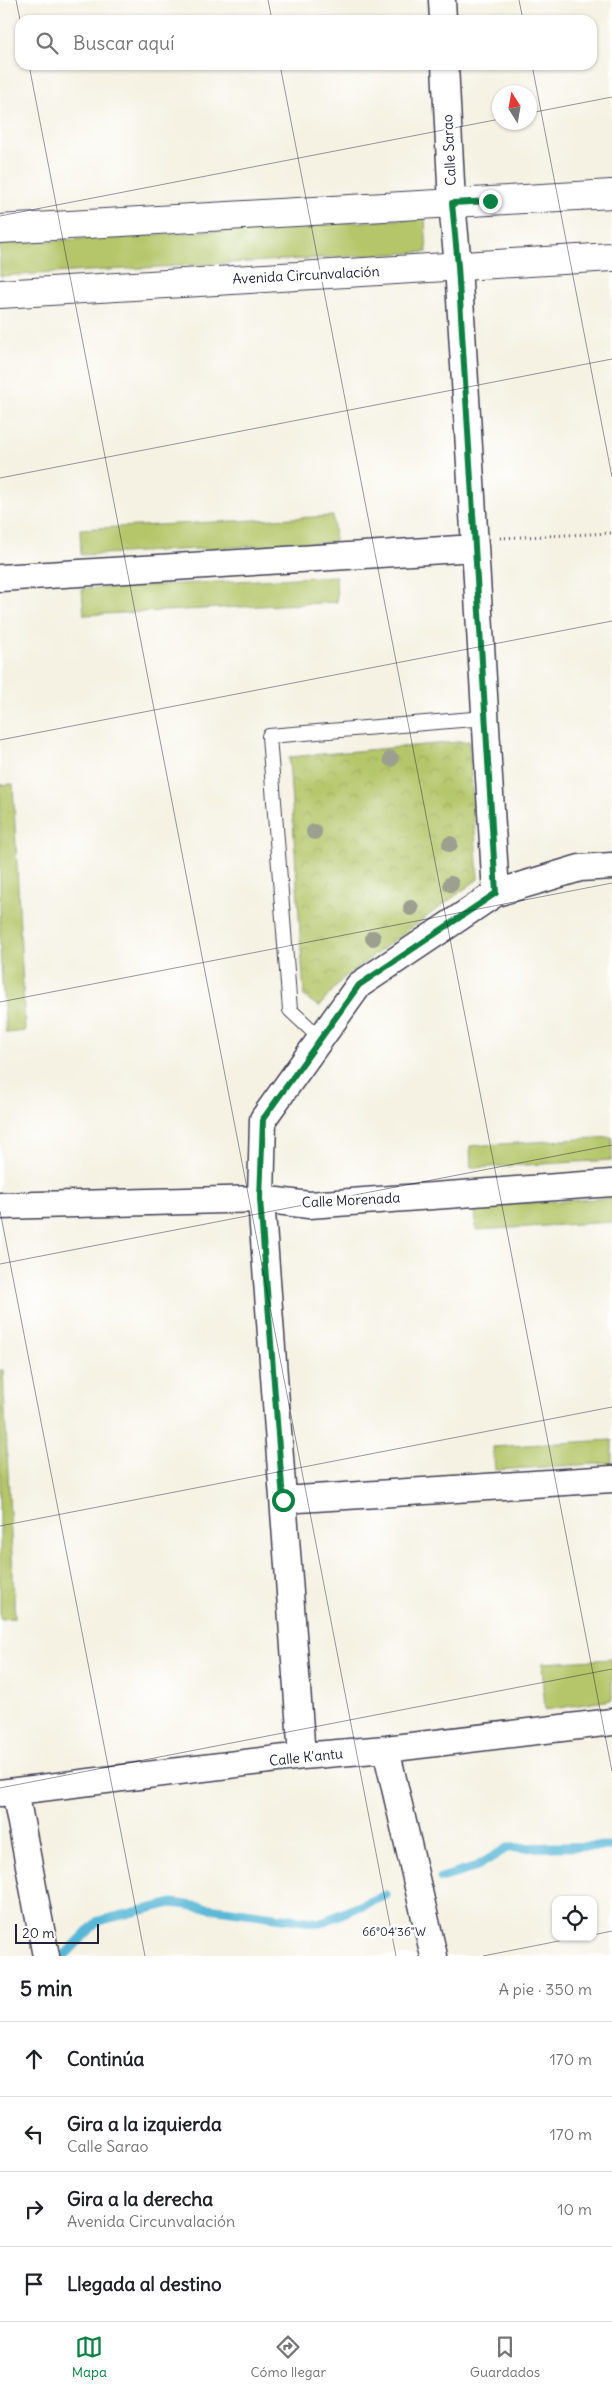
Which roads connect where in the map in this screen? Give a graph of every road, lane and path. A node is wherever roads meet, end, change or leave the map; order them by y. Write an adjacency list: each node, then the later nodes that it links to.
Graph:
1 (442, 0): 2 (street)
2 (443, 15)
3 (445, 70): 5 (street, Calle Sarao)
4 (612, 194): 5 (main road)
5 (452, 203): 6 (main road); 8 (street, Calle Sarao)
6 (0, 229)
7 (612, 257): 8 (main road, Avenida Circunvalación)
8 (458, 266): 9 (main road, Avenida Circunvalación); 11 (street, Calle Sarao)
9 (0, 294)
10 (612, 533): 11 (path)
11 (475, 543): 12 (street); 13 (street, Calle Sarao)
12 (0, 578)
13 (485, 718): 15 (street, Calle Sarao); 16 (lane)
14 (612, 866): 15 (street)
15 (496, 893): 16 (street)
16 (321, 1039): 18 (street)
17 (612, 1183): 18 (street, Calle Morenada)
18 (260, 1199): 19 (street, Calle Morenada); 21 (street)
19 (0, 1206)
20 (612, 1479): 21 (street)
21 (283, 1500): 24 (street)
22 (612, 1722): 23 (street, Calle K'antu)
23 (386, 1749): 24 (street, Calle K'antu); 27 (street)
24 (302, 1756): 25 (street, Calle K'antu)
25 (8, 1792): 26 (street)
26 (46, 1956)
27 (434, 1956)

